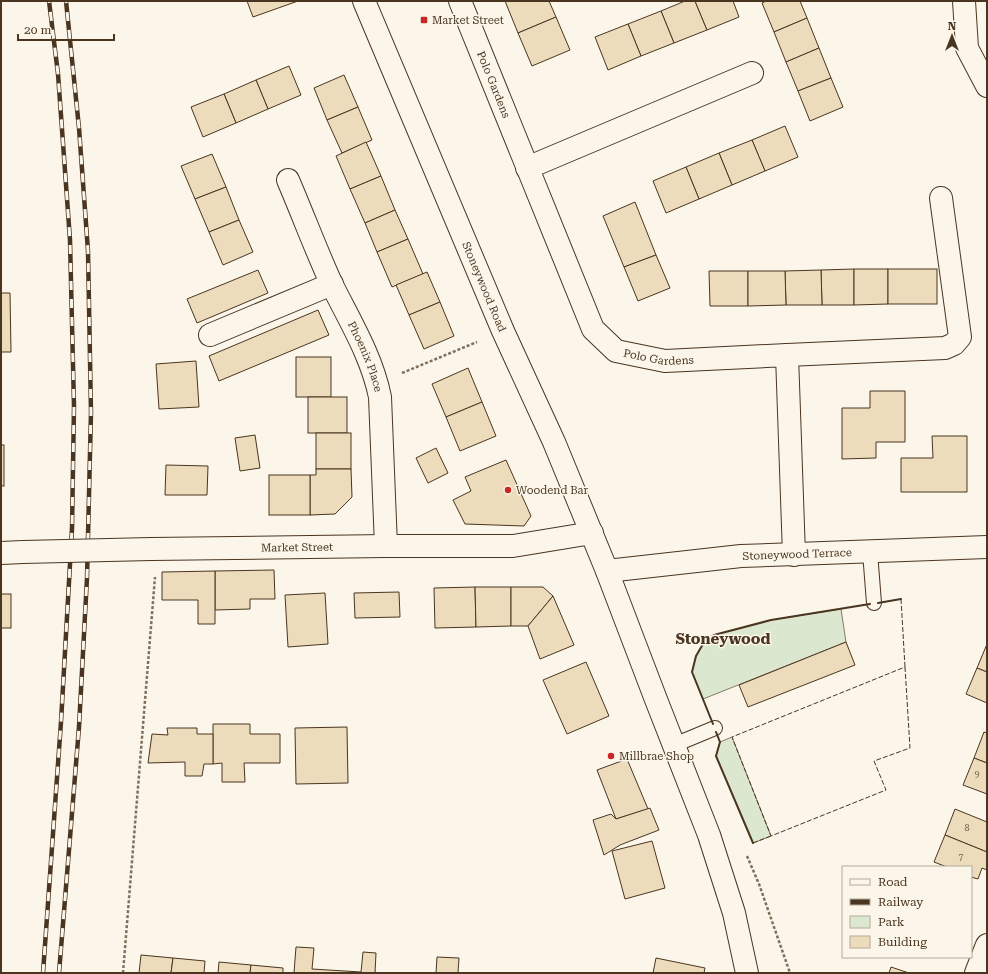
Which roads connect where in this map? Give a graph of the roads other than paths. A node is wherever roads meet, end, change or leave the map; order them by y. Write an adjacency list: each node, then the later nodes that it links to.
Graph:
1 (364, 1): 12 (street, Stoneywood Road)
2 (460, 1): 6 (street, Polo Gardens)
3 (964, 1): 5 (street)
4 (752, 73): 6 (street)
5 (987, 86)
6 (527, 168): 11 (street, Polo Gardens)
7 (288, 180): 9 (street, Phoenix Place)
8 (941, 198): 11 (street, Polo Gardens)
9 (332, 284): 10 (street); 13 (street, Phoenix Place)
10 (210, 335)
11 (787, 355): 17 (street)
12 (592, 533): 13 (street, Market Street); 18 (street, Stoneywood Road)
13 (386, 546): 16 (street, Market Street, bridge)
14 (987, 547): 15 (street, Stoneywood Terrace)
15 (870, 552): 17 (street, Stoneywood Terrace); 19 (lane)
16 (1, 553)
17 (794, 554): 18 (street, Stoneywood Terrace)
18 (607, 571): 21 (street, Stoneywood Road)
19 (874, 603)
20 (715, 728): 21 (lane)
21 (674, 745): 23 (street, Stoneywood Road)
22 (987, 944): 24 (street)
23 (747, 973)
24 (976, 973)

